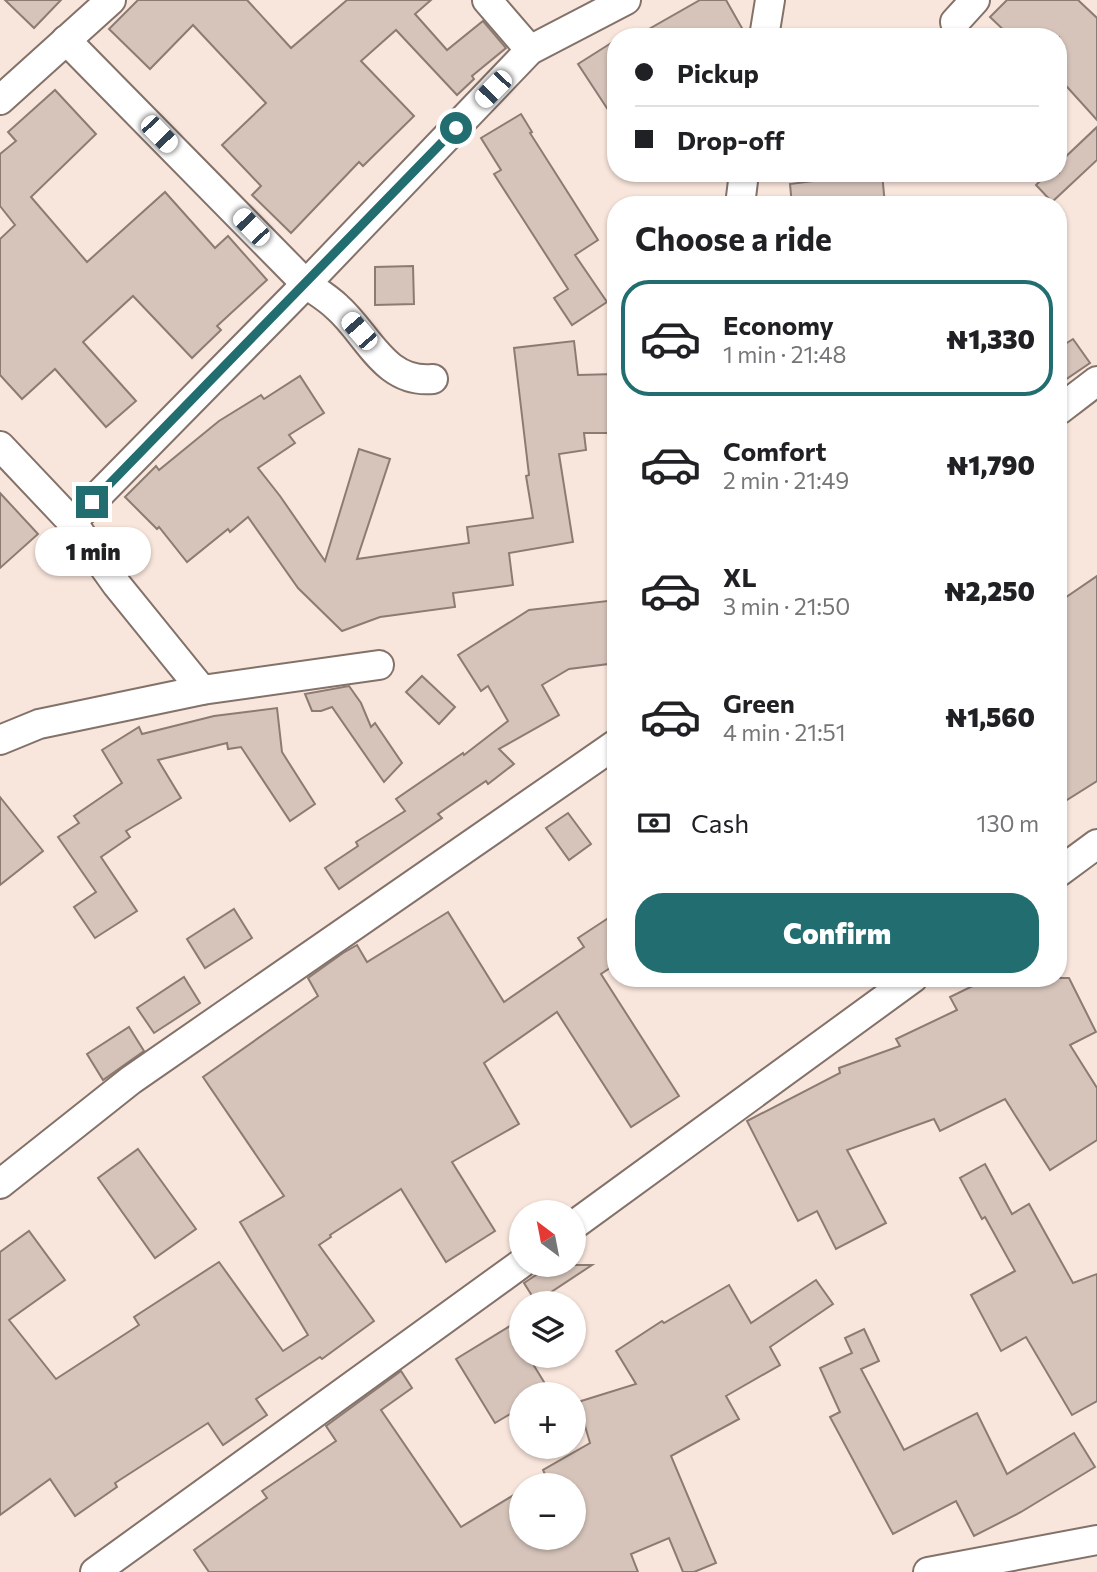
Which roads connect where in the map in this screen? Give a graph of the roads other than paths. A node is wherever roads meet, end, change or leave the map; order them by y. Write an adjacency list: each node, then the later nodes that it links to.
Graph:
1 (111, 0): 8 (street)
2 (487, 0): 9 (street)
3 (626, 0): 9 (street)
4 (770, 0): 7 (street)
5 (975, 0): 6 (street)
6 (955, 22)
7 (765, 28)
8 (66, 40): 10 (street); 11 (street)
9 (530, 50): 11 (street)
10 (0, 100)
11 (306, 284): 12 (street); 16 (street)
12 (433, 379)
13 (1097, 381): 14 (street)
14 (1067, 404)
15 (0, 446): 16 (street)
16 (72, 522): 18 (street)
17 (379, 665): 18 (street)
18 (202, 690): 19 (street)
19 (0, 740)
20 (607, 750): 24 (street)
21 (1097, 844): 22 (street)
22 (1067, 866)
23 (901, 987): 25 (street)
24 (0, 1184)
25 (586, 1216)
26 (509, 1272): 28 (street)
27 (1097, 1540): 29 (street)
28 (95, 1572)
29 (928, 1572)

